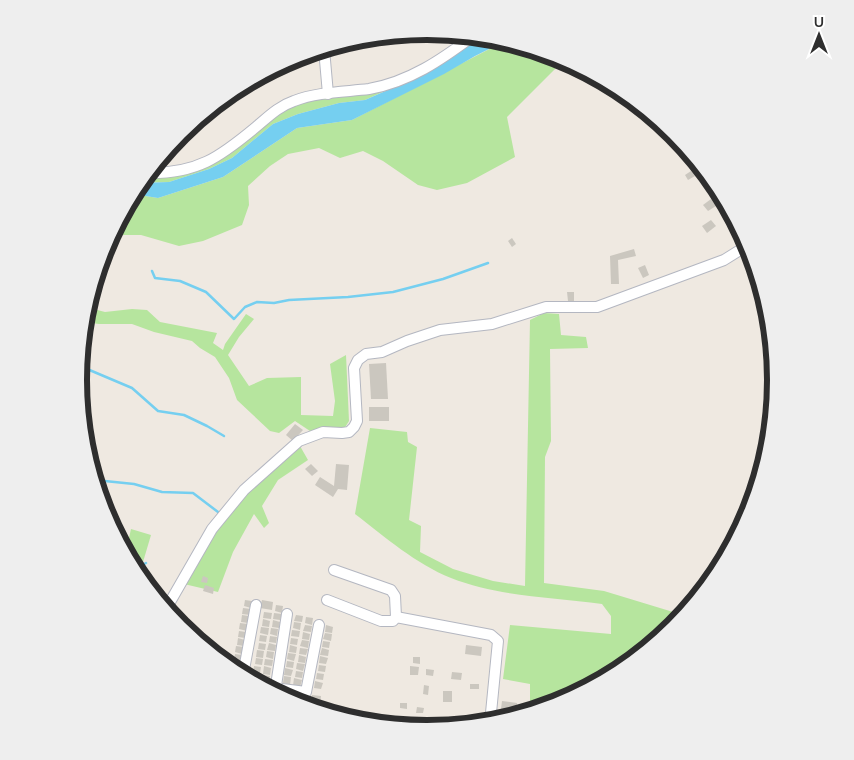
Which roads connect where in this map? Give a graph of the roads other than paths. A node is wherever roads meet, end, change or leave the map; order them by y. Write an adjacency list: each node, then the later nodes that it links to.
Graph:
1 (464, 42): 3 (street)
2 (325, 56): 3 (street)
3 (328, 94): 4 (street)
4 (157, 173)
5 (741, 250): 8 (street)
6 (334, 570): 11 (street)
7 (327, 600): 11 (street)
8 (170, 602)
9 (256, 605): 13 (street)
10 (287, 614): 14 (street)
11 (396, 617): 16 (street)
12 (319, 625): 15 (street)
13 (245, 667)
14 (273, 683)
15 (289, 691)
16 (491, 713)

